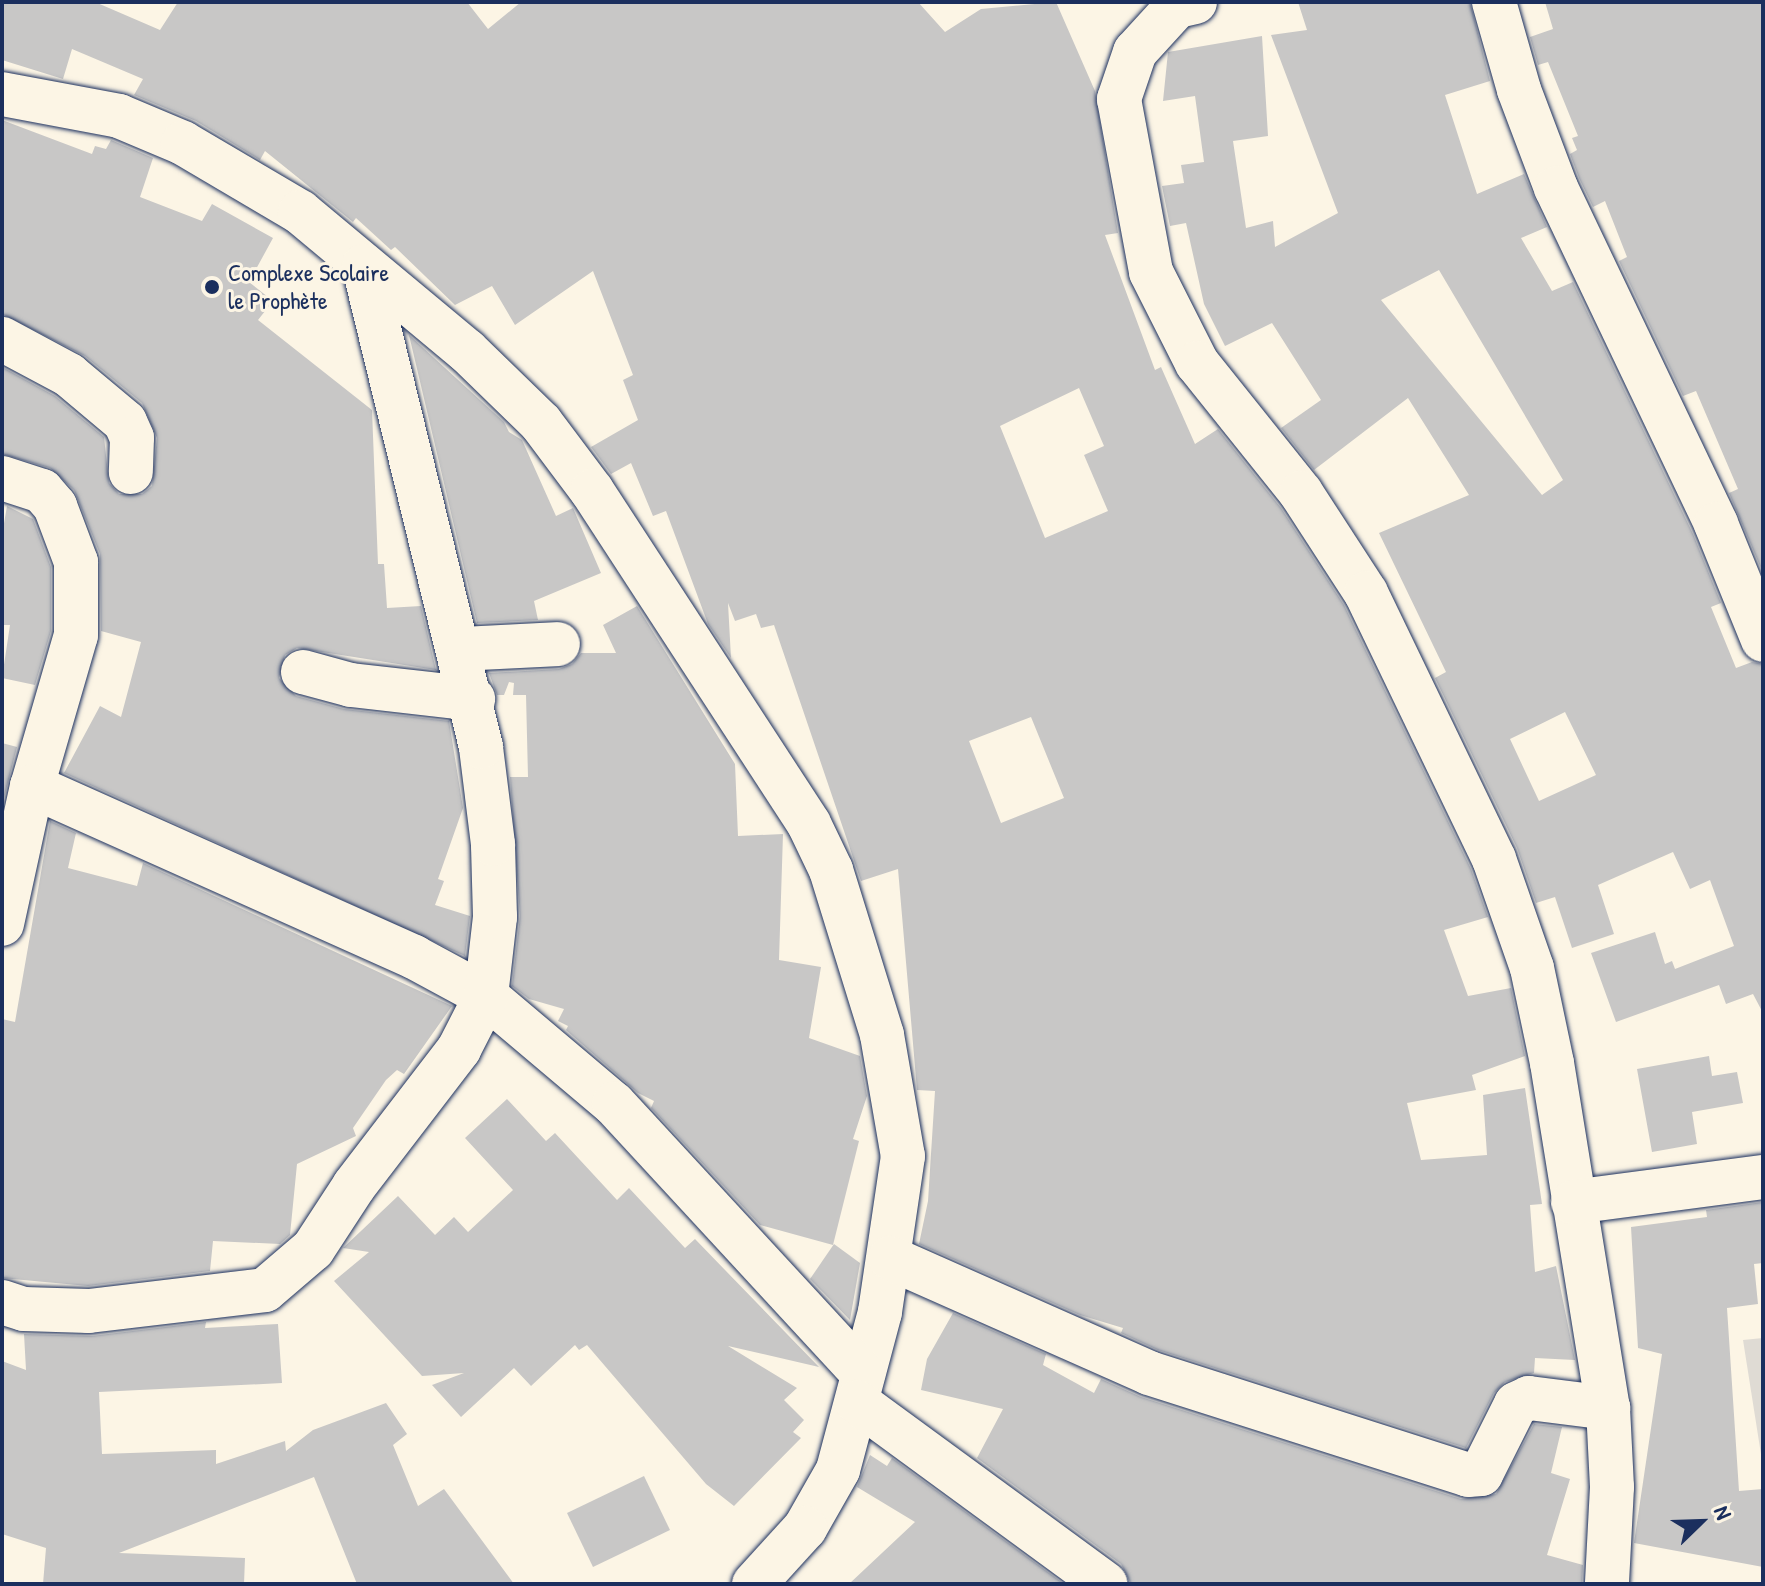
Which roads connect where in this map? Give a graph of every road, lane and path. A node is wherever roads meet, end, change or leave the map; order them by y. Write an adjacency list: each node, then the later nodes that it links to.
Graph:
1 (1195, 2): 17 (street)
2 (1494, 2): 8 (street)
3 (2, 94): 4 (street)
4 (364, 266): 10 (street); 18 (street)
5 (2, 339): 6 (street)
6 (131, 472)
7 (2, 478): 13 (street)
8 (1763, 640)
9 (558, 644): 10 (street)
10 (460, 649): 12 (street)
11 (303, 672): 12 (street)
12 (473, 699): 15 (street)
13 (32, 786): 14 (street); 15 (street)
14 (2, 924)
15 (486, 996): 19 (street); 20 (street)
16 (1763, 1177): 17 (street)
17 (1573, 1202): 21 (street)
18 (890, 1258): 20 (street); 21 (street)
19 (2, 1302)
20 (860, 1388): 22 (street); 23 (street)
21 (1608, 1408): 24 (street)
22 (754, 1584)
23 (1106, 1584)
24 (1607, 1584)

